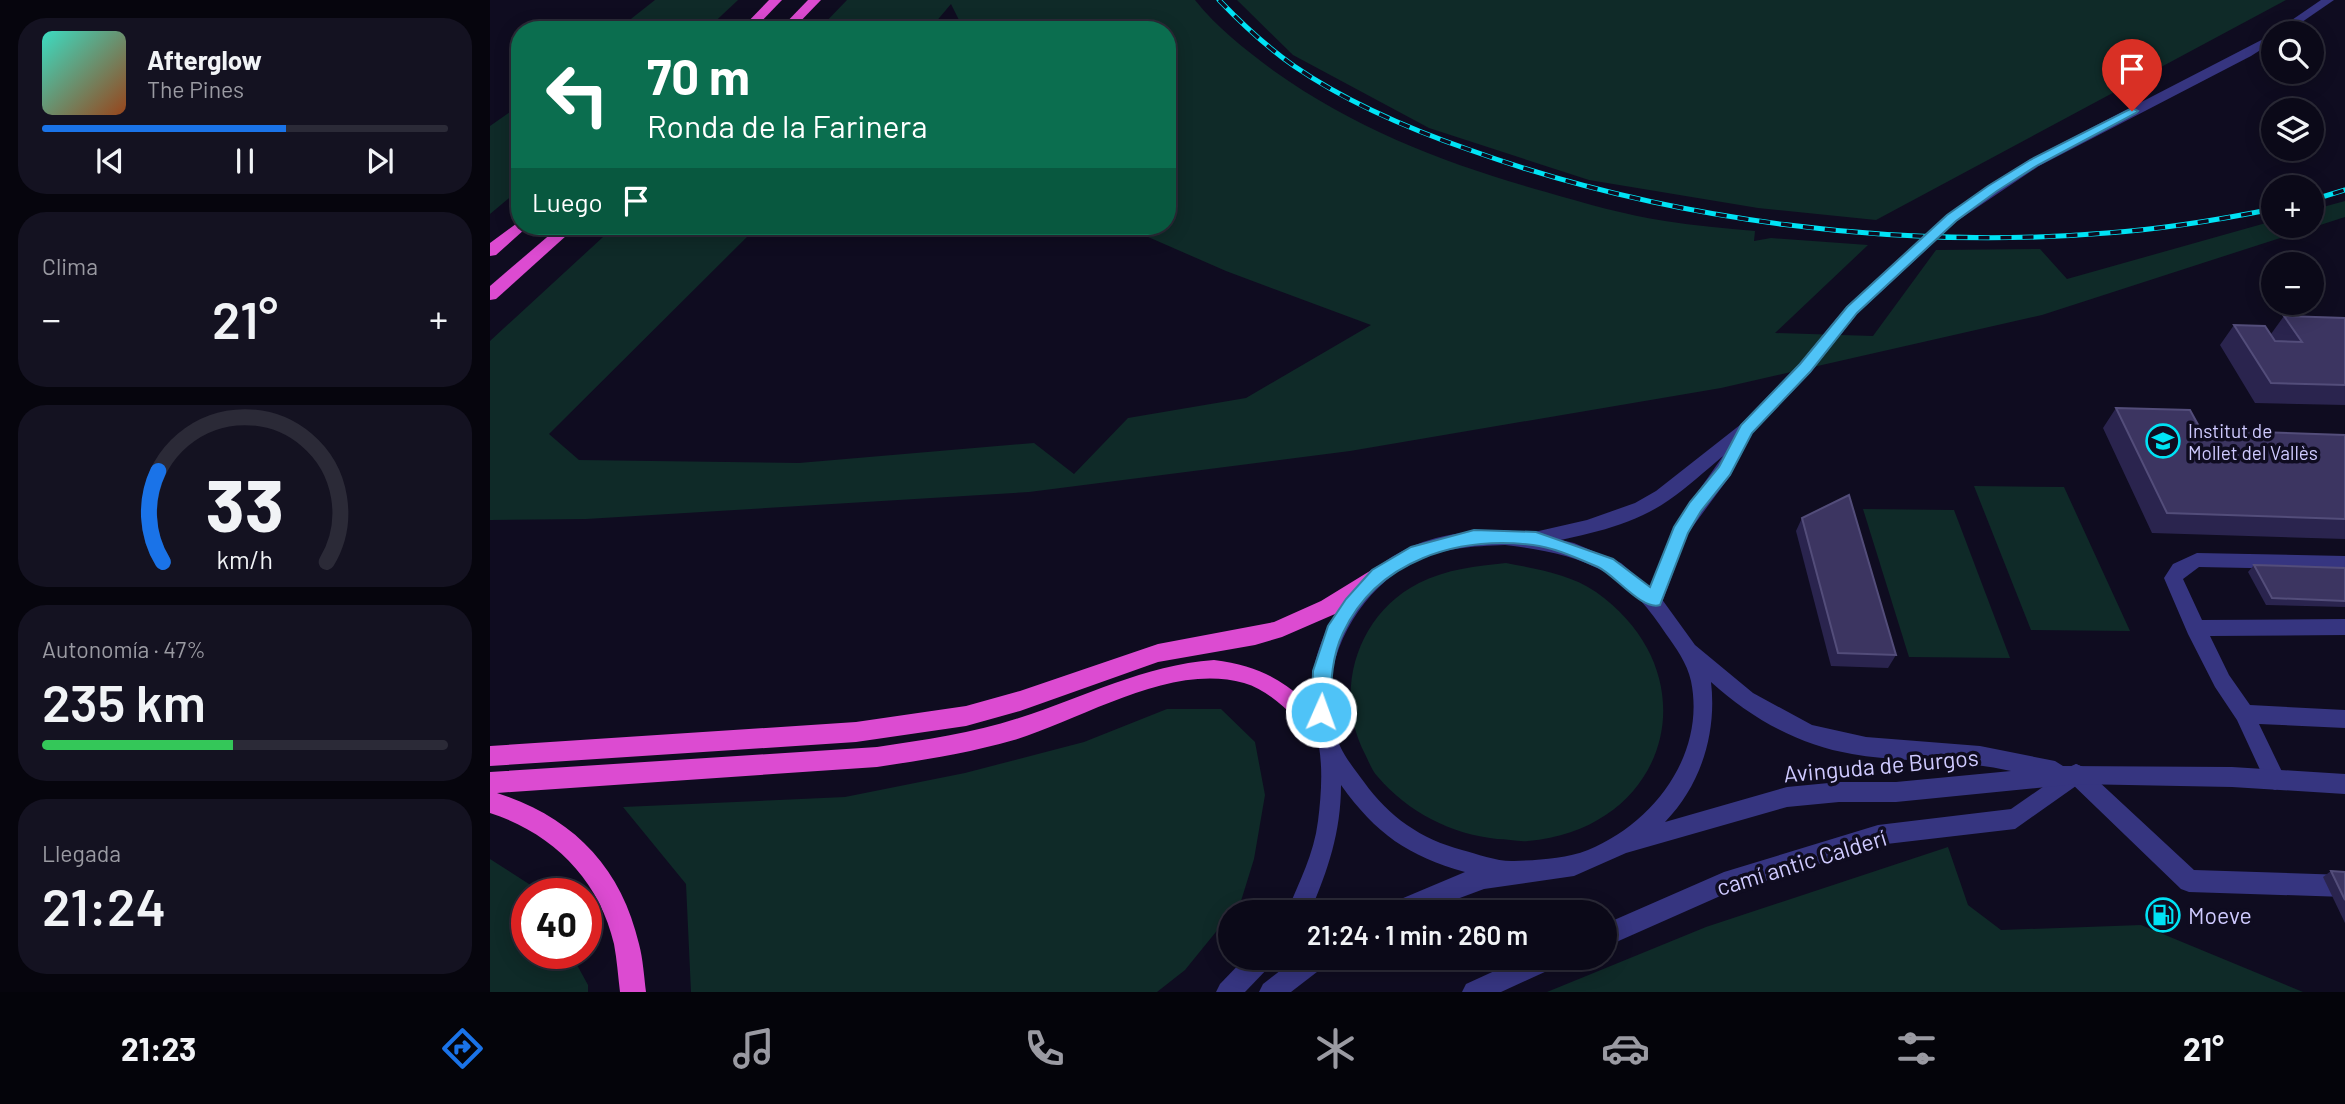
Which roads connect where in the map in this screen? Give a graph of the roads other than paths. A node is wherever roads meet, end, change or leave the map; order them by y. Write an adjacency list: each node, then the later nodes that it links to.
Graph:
1 (776, 0): 4 (highway)
2 (815, 0): 5 (highway)
3 (2328, 0): 6 (street)
4 (755, 21)
5 (794, 21)
6 (2297, 21)
7 (2261, 45): 12 (street)
8 (511, 234): 10 (highway)
9 (559, 235): 11 (highway)
10 (490, 251)
11 (490, 295)
12 (1746, 429): 13 (street); 16 (street)
13 (1536, 538): 15 (street); 16 (street)
14 (2345, 563): 18 (street)
15 (1378, 574): 22 (street); 23 (highway)
16 (1654, 600): 19 (street)
17 (2345, 627): 18 (street)
18 (2195, 628): 20 (street)
19 (1685, 644): 24 (street, Avinguda de Burgos); 29 (street)
20 (2244, 714): 21 (street); 25 (street)
21 (2345, 719)
22 (1328, 742): 26 (highway); 30 (street); 32 (street)
23 (490, 756)
24 (2076, 774): 25 (street, Avinguda de Burgos); 29 (street, Avinguda de Burgos); 31 (street); 34 (street, camí antic Calderí)
25 (2275, 780): 27 (street, Avinguda de Burgos)
26 (490, 783)
27 (2345, 784)
28 (490, 802): 38 (highway)
29 (1613, 849): 30 (street)
30 (1513, 872): 33 (street)
31 (2345, 886)
32 (1303, 900)
33 (1420, 900)
34 (1617, 931)
35 (1250, 970): 39 (street)
36 (1301, 970): 40 (street)
37 (1523, 970): 41 (street)
38 (632, 992)
39 (1228, 992)
40 (1271, 992)
41 (1474, 992)

